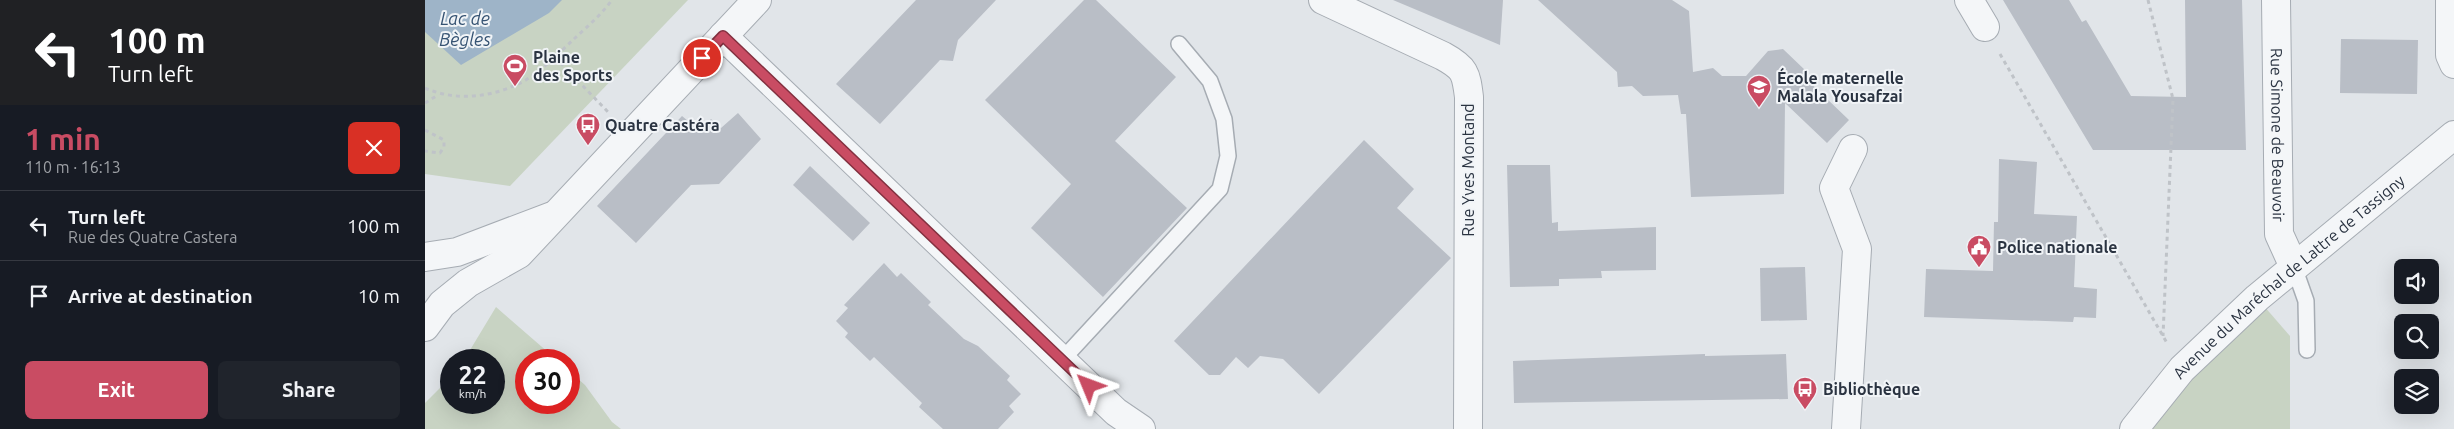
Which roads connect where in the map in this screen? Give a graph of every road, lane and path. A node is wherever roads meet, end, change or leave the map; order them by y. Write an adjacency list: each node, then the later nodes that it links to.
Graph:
1 (612, 0): 11 (path)
2 (757, 0): 9 (street)
3 (1323, 0): 30 (street, Rue Yves Montand)
4 (1969, 0): 8 (street)
5 (2148, 0): 25 (path)
6 (2276, 0): 23 (street, Rue Simone de Beauvoir)
7 (2450, 0): 12 (street)
8 (1985, 27): 25 (path)
9 (723, 36): 17 (street); 27 (street)
10 (1179, 44): 27 (lane)
11 (555, 57): 14 (path); 17 (path)
12 (2454, 64)
13 (425, 88): 14 (path)
14 (438, 94): 15 (path)
15 (425, 103)
16 (425, 130): 20 (path)
17 (631, 134): 21 (street)
18 (2454, 135): 23 (street, Avenue du Maréchal de Lattre de Tassigny)
19 (1853, 149): 31 (street)
20 (425, 151)
21 (556, 214): 22 (street); 24 (street)
22 (425, 257)
23 (2294, 267): 26 (lane); 28 (street, Avenue du Maréchal de Lattre de Tassigny)
24 (425, 327)
25 (2163, 338): 28 (path)
26 (2307, 350)
27 (1062, 360): 29 (street)
28 (2182, 369): 32 (street, Avenue du Maréchal de Lattre de Tassigny)
29 (1141, 429)
30 (1468, 429)
31 (1846, 429)
32 (2134, 429)

